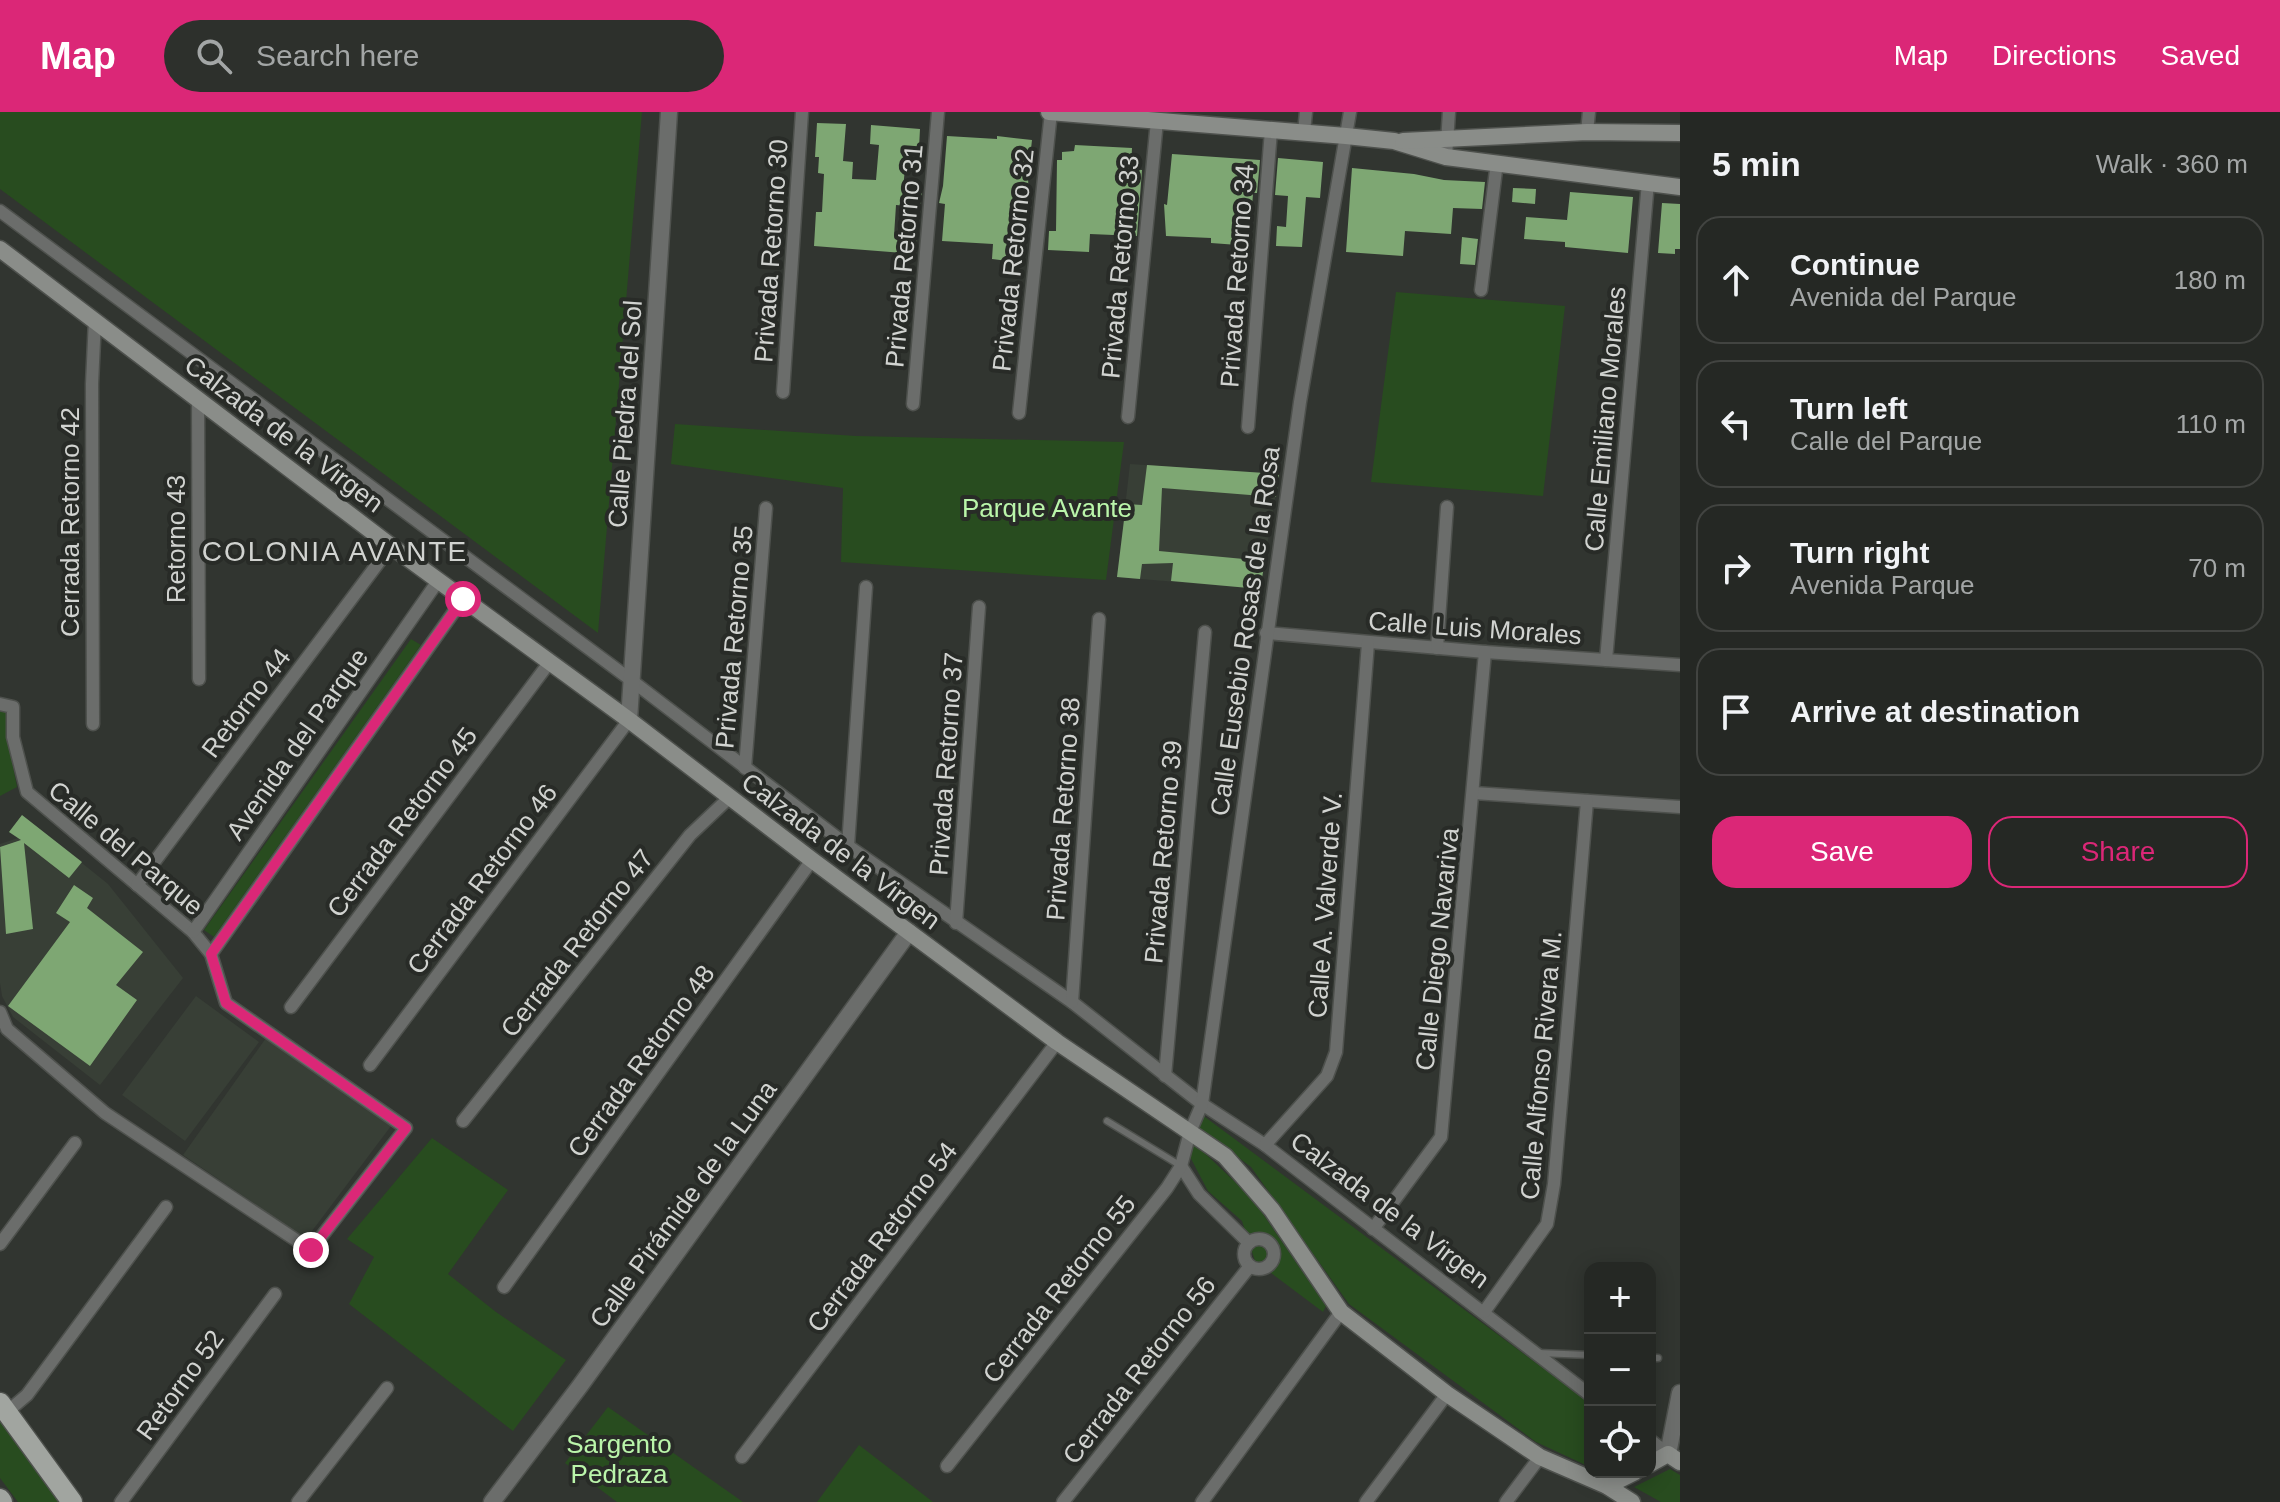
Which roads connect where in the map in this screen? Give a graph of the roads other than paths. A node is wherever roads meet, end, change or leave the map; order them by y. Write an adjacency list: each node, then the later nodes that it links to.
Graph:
1 (669, 112): 49 (street, Calle Piedra del Sol)
2 (802, 112): 26 (street, Privada Retorno 30)
3 (938, 112): 28 (street, Privada Retorno 31)
4 (1050, 112): 10 (main road); 29 (street, Privada Retorno 32)
5 (1306, 112): 12 (street)
6 (1350, 112): 15 (street, Calle Eusebio Rosas de la Rosa)
7 (1449, 112): 16 (street)
8 (1589, 112): 13 (street)
9 (1182, 117): 10 (main road); 11 (main road)
10 (1157, 121): 30 (street, Privada Retorno 33)
11 (1271, 130): 12 (main road); 31 (street, Privada Retorno 34)
12 (1304, 132): 15 (main road)
13 (1587, 132): 14 (main road); 16 (main road)
14 (1680, 133)
15 (1346, 136): 17 (main road); 41 (street, Calle Eusebio Rosas de la Rosa)
16 (1447, 137): 17 (main road); 18 (street)
17 (1394, 141): 18 (main road)
18 (1446, 157): 19 (main road)
19 (1497, 162): 20 (main road); 24 (street)
20 (1648, 182): 21 (main road); 45 (street, Calle Emiliano Morales)
21 (1680, 187)
22 (0, 211): 49 (street, Calzada de la Virgen)
23 (0, 249): 25 (main road, Calzada de la Virgen)
24 (1481, 290)
25 (95, 319): 27 (main road, Calzada de la Virgen); 52 (street, Cerrada Retorno 42)
26 (783, 392)
27 (198, 398): 34 (main road, Calzada de la Virgen); 48 (street, Retorno 43)
28 (913, 404)
29 (1019, 413)
30 (1128, 417)
31 (1248, 427)
32 (1447, 507): 43 (street)
33 (766, 508): 53 (street, Privada Retorno 35)
34 (391, 546): 35 (main road, Calzada de la Virgen); 60 (street, Retorno 44)
35 (438, 581): 37 (main road, Calzada de la Virgen); 62 (street, Avenida del Parque)
36 (866, 587): 58 (street)
37 (463, 599): 46 (main road, Calzada de la Virgen); 64 (street, Avenida del Parque)
38 (979, 607): 61 (street, Privada Retorno 37)
39 (1099, 619): 65 (street, Privada Retorno 38)
40 (1205, 632): 70 (street, Privada Retorno 39)
41 (1266, 633): 42 (street, Calle Luis Morales); 71 (street, Calle Eusebio Rosas de la Rosa)
42 (1368, 643): 43 (street, Calle Luis Morales); 76 (street, Calle A. Valverde V.)
43 (1437, 648): 44 (street, Calle Luis Morales)
44 (1485, 652): 45 (street, Calle Luis Morales); 54 (street, Calle Diego Navariva)
45 (1606, 660): 47 (street, Calle Luis Morales)
46 (549, 663): 51 (main road, Calzada de la Virgen); 66 (street, Cerrada Retorno 45)
47 (1680, 665)
48 (199, 679)
49 (631, 680): 51 (street, Calle Piedra del Sol); 53 (street, Calzada de la Virgen)
50 (0, 704): 60 (street, Calle del Parque)
51 (629, 720): 55 (main road, Calzada de la Virgen); 69 (street, Cerrada Retorno 46)
52 (93, 724)
53 (745, 768): 58 (street, Calzada de la Virgen)
54 (1474, 793): 56 (street); 79 (street, Calle Diego Navariva)
55 (730, 797): 59 (main road, Calzada de la Virgen); 72 (street, Cerrada Retorno 47)
56 (1587, 801): 57 (street); 86 (street, Calle Alfonso Rivera M.)
57 (1680, 807)
58 (848, 846): 61 (street, Calzada de la Virgen)
59 (812, 860): 63 (main road, Calzada de la Virgen); 83 (street, Cerrada Retorno 48)
60 (137, 885): 62 (street, Calle del Parque)
61 (956, 923): 65 (street, Calzada de la Virgen)
62 (193, 932): 64 (street, Calle del Parque)
63 (909, 932): 68 (main road, Calzada de la Virgen); 104 (street, Calle Pirámide de la Luna)
64 (211, 954): 67 (street, Calle del Parque)
65 (1072, 1002): 70 (street, Calzada de la Virgen)
66 (291, 1007)
67 (0, 1012)
68 (1057, 1042): 74 (main road, Calzada de la Virgen); 95 (street, Cerrada Retorno 54)
69 (370, 1065)
70 (1165, 1076): 71 (street, Calzada de la Virgen)
71 (1202, 1104): 74 (street, Calle Eusebio Rosas de la Rosa); 76 (street, Calzada de la Virgen)
72 (463, 1121)
73 (1107, 1121): 77 (lane)
74 (1190, 1132): 77 (street, Cerrada Retorno 55); 85 (main road, Calzada de la Virgen)
75 (75, 1143): 81 (street)
76 (1265, 1145): 79 (street, Calzada de la Virgen)
77 (1181, 1166): 80 (street); 98 (street, Cerrada Retorno 55)
78 (166, 1207): 93 (street)
79 (1373, 1229): 86 (street, Calzada de la Virgen)
80 (1249, 1243): 82 (street); 82 (street)
81 (0, 1244)
82 (1250, 1266): 105 (street, Cerrada Retorno 56)
83 (504, 1287)
84 (275, 1294): 102 (street, Retorno 52)
85 (1341, 1312): 92 (main road, Calzada de la Virgen); 106 (street)
86 (1484, 1312): 87 (street, Calzada de la Virgen)
87 (1534, 1353): 88 (lane); 90 (street, Calzada de la Virgen)
88 (1584, 1355)
89 (387, 1388): 103 (street)
90 (1584, 1390)
91 (1680, 1393): 97 (street)
92 (1447, 1394): 96 (main road, Calzada de la Virgen); 107 (street)
93 (3, 1407): 101 (main road)
94 (1656, 1444): 97 (street)
95 (742, 1457)
96 (1540, 1457): 100 (main road, Calzada de la Virgen); 108 (street)
97 (1674, 1458)
98 (947, 1466)
99 (1623, 1478): 100 (main road)
100 (1607, 1486): 109 (main road, Calzada de la Virgen)
101 (72, 1502)
102 (121, 1502)
103 (298, 1502)
104 (492, 1502)
105 (1063, 1502)
106 (1202, 1502)
107 (1366, 1502)
108 (1506, 1502)
109 (1631, 1502)

